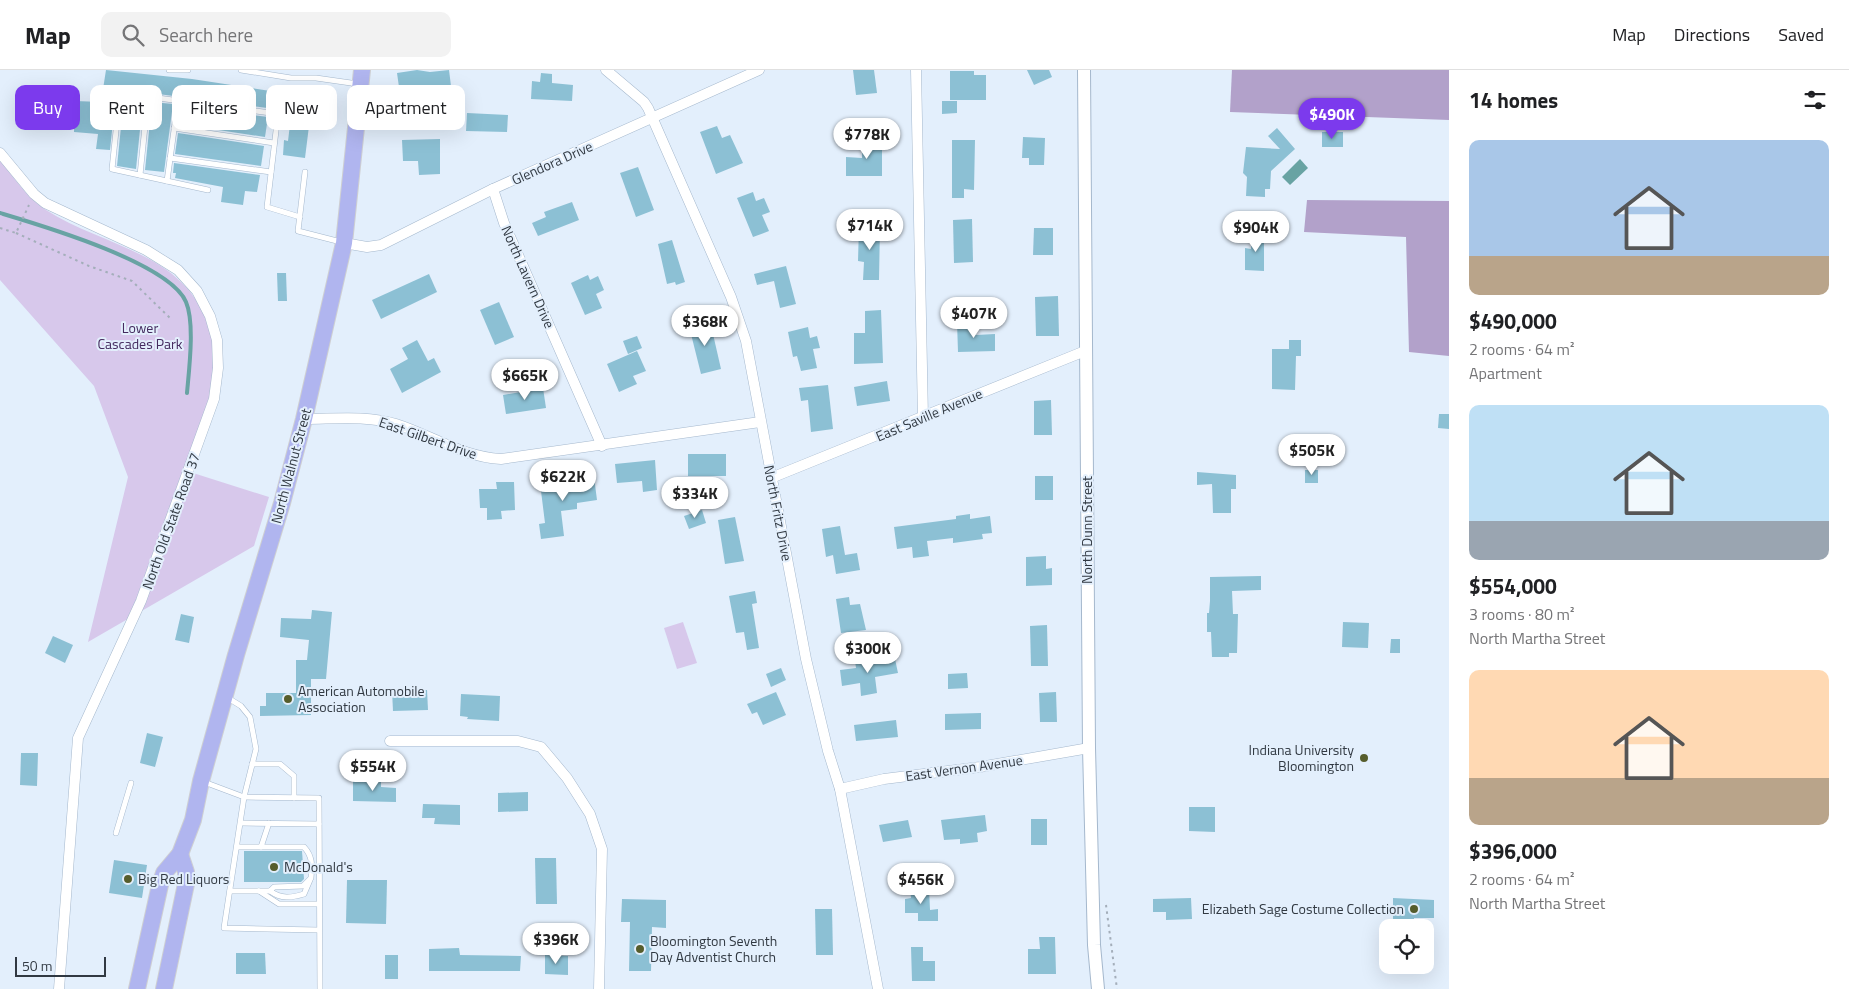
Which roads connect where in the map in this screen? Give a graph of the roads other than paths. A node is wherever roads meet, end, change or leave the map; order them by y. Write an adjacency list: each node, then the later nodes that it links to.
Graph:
1 (169, 70): 2 (lane)
2 (188, 70)
3 (241, 70): 10 (lane)
4 (317, 70): 10 (lane)
5 (606, 70): 12 (street, North Fritz Drive)
6 (759, 70): 12 (street, Glendora Drive)
7 (916, 70): 29 (street)
8 (1084, 70): 28 (street, North Dunn Street)
9 (361, 77): 10 (lane); 27 (main road, North Walnut Street)
10 (316, 78)
11 (256, 111): 17 (lane)
12 (653, 119): 24 (street, Glendora Drive); 31 (street, North Fritz Drive)
13 (116, 130): 22 (lane)
14 (145, 130): 22 (lane)
15 (174, 130): 19 (lane)
16 (187, 130): 17 (lane)
17 (274, 143): 20 (lane)
18 (0, 153): 57 (street, North Old State Road 37)
19 (170, 158): 20 (lane); 23 (lane)
20 (271, 172): 26 (lane)
21 (304, 172): 26 (lane)
22 (140, 175): 23 (lane)
23 (167, 181): 25 (lane)
24 (493, 189): 27 (street, Glendora Drive); 32 (street, North Lavern Drive)
25 (208, 190)
26 (300, 217): 27 (lane)
27 (344, 243): 30 (main road, North Walnut Street)
28 (1085, 351): 29 (street, East Saville Avenue); 36 (street, North Dunn Street)
29 (924, 418): 33 (street, East Saville Avenue)
30 (304, 419): 32 (street, East Gilbert Drive); 34 (main road, North Walnut Street)
31 (760, 422): 32 (street, East Gilbert Drive); 33 (street, North Fritz Drive)
32 (602, 446)
33 (772, 478): 40 (street, North Fritz Drive)
34 (225, 697): 37 (lane); 38 (main road, North Walnut Street)
35 (390, 741): 61 (street)
36 (1089, 748): 40 (street, East Vernon Avenue); 62 (street, North Dunn Street)
37 (252, 764): 41 (lane); 42 (lane)
38 (201, 780): 41 (lane); 49 (main road, North Walnut Street)
39 (131, 783): 46 (lane)
40 (840, 789): 56 (street, North Fritz Drive)
41 (244, 797): 42 (lane); 43 (lane)
42 (294, 798): 45 (lane)
43 (241, 823): 44 (lane); 47 (lane)
44 (269, 823): 45 (lane); 48 (lane)
45 (319, 824): 54 (lane)
46 (116, 833)
47 (237, 847): 48 (lane); 52 (lane)
48 (261, 847): 50 (lane)
49 (180, 854): 58 (main road, North Walnut Street); 59 (main road)
50 (311, 878): 53 (lane); 53 (lane)
51 (259, 890): 52 (lane); 53 (lane); 54 (lane)
52 (230, 891): 55 (lane)
53 (270, 891)
54 (319, 904): 55 (lane)
55 (319, 930): 60 (lane)
56 (878, 988)
57 (59, 989)
58 (137, 989)
59 (164, 989)
60 (320, 989)
61 (599, 989)
62 (1098, 989)

